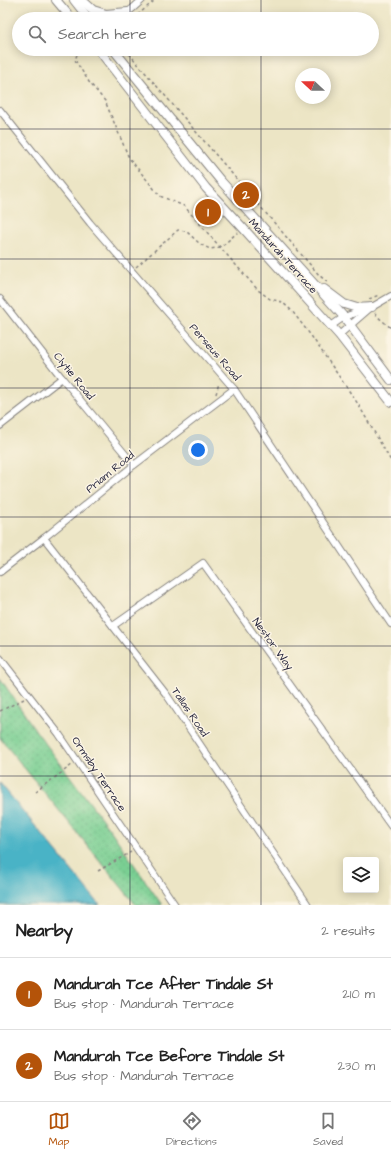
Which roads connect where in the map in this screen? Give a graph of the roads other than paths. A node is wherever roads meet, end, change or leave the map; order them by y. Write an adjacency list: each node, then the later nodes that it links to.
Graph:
1 (56, 0): 5 (main road)
2 (74, 0): 6 (main road)
3 (82, 0): 7 (main road)
4 (142, 0): 8 (street)
5 (66, 12)
6 (83, 12)
7 (100, 12)
8 (129, 12)
9 (103, 56): 17 (main road, Mandurah Terrace)
10 (119, 56): 12 (main road, Mandurah Terrace)
11 (0, 110): 22 (street, Perseus Road)
12 (313, 282): 15 (main road); 16 (main road, Mandurah Terrace)
13 (391, 296): 15 (street)
14 (0, 299): 20 (street, Clytie Road)
15 (370, 303): 16 (street); 18 (street)
16 (344, 317): 17 (street); 18 (main road, Mandurah Terrace)
17 (331, 326): 19 (main road, Mandurah Terrace)
18 (350, 326): 19 (street); 21 (main road, Mandurah Terrace)
19 (339, 335): 23 (main road, Mandurah Terrace)
20 (62, 378): 24 (street); 25 (street, Clytie Road)
21 (391, 380)
22 (234, 388): 25 (street, Priam Road); 28 (street, Perseus Road)
23 (391, 402)
24 (0, 426)
25 (134, 465): 26 (street, Priam Road)
26 (44, 538): 27 (street, Priam Road); 29 (street, Tallas Road)
27 (0, 572)
28 (391, 624)
29 (113, 626): 31 (street, Nestor Way); 33 (street, Tallas Road)
30 (0, 658): 32 (street, Ormsby Terrace)
31 (391, 826)
32 (175, 905)
33 (308, 905)

